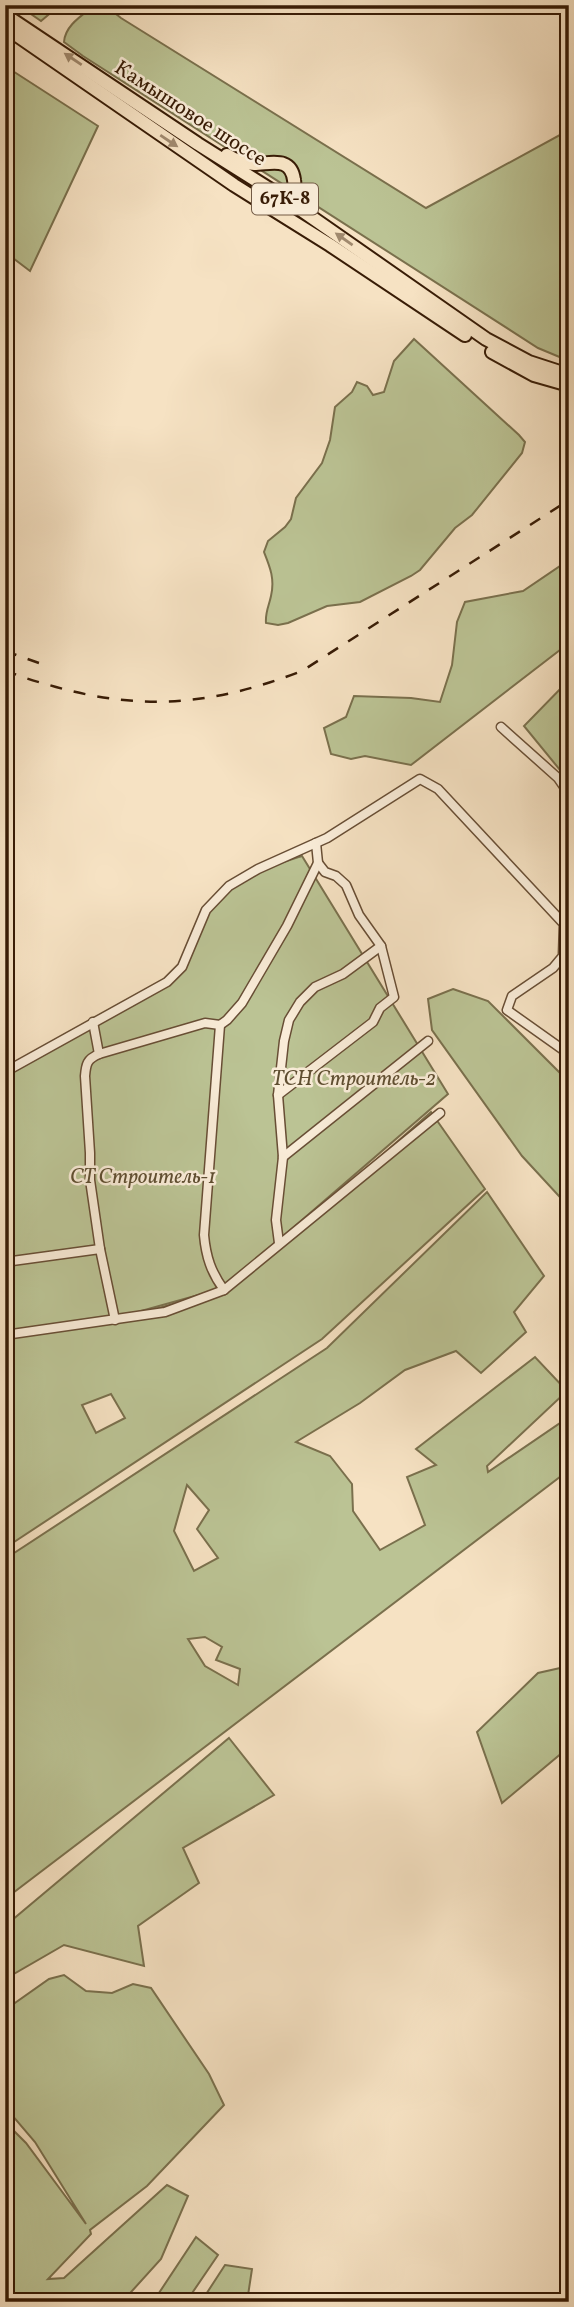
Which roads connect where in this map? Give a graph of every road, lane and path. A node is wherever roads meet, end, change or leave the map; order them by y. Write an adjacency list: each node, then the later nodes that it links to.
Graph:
1 (5, 15): 3 (main road, Камышовое шоссе / 67К-8, one-way to 1)
2 (5, 27): 4 (main road, Камышовое шоссе / 67К-8, one-way to 4)
3 (198, 144): 5 (main road, Камышовое шоссе / 67К-8); 5 (main road)
4 (234, 185): 5 (main road); 7 (main road, Камышовое шоссе / 67К-8)
5 (286, 200): 6 (main road, Камышовое шоссе / 67К-8, one-way to 5)
6 (569, 375)
7 (569, 385)
8 (501, 727): 9 (street)
9 (569, 794)
10 (316, 843): 11 (street); 13 (street); 17 (street)
11 (318, 863): 12 (street); 14 (street)
12 (381, 946): 19 (street); 19 (street)
13 (93, 1022): 16 (street); 18 (street)
14 (219, 1025): 16 (street); 25 (street)
15 (428, 1041): 21 (street)
16 (99, 1054): 23 (street)
17 (569, 1054)
18 (5, 1072)
19 (278, 1095): 21 (street)
20 (440, 1112): 22 (street)
21 (283, 1157): 22 (street)
22 (279, 1243): 25 (street)
23 (100, 1249): 24 (street); 26 (street)
24 (5, 1262)
25 (224, 1290): 26 (street)
26 (115, 1320): 27 (street)
27 (5, 1335)

